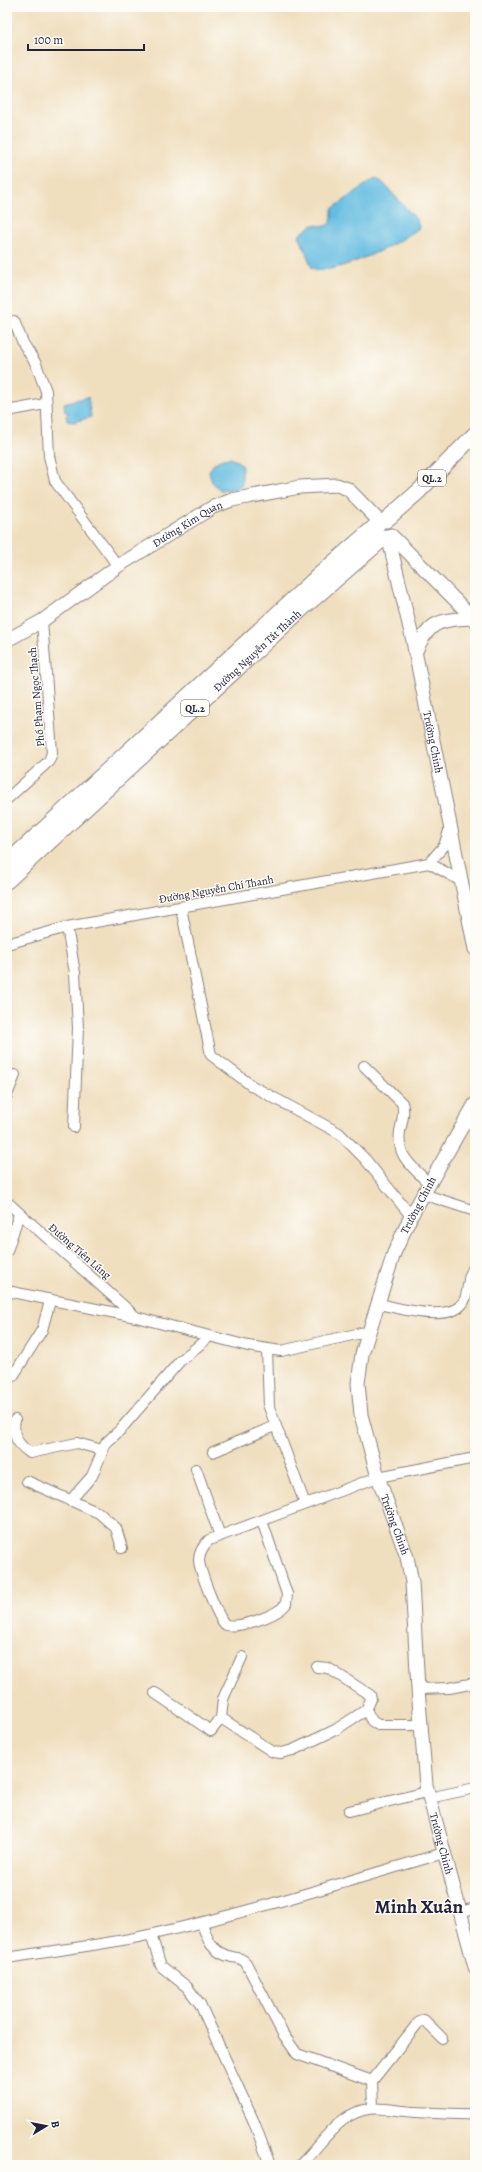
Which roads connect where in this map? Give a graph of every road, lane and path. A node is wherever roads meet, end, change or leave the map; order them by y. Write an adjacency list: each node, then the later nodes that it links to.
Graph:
1 (14, 321): 2 (street)
2 (45, 404): 3 (street); 6 (street)
3 (7, 411)
4 (475, 434): 5 (highway, QL.2)
5 (385, 529): 6 (main road, Đường Kim Quan); 7 (main road, Đường Kim Quan); 10 (main road, Trường Chinh); 13 (highway, Đường Nguyễn Tất Thành / QL.2); 15 (highway, Đường Nguyễn Tất Thành / QL.2)
6 (118, 566): 8 (main road, Đường Kim Quan)
7 (474, 619): 10 (main road)
8 (42, 622): 9 (main road, Đường Kim Quan); 11 (street, Phố Phạm Ngọc Thạch)
9 (7, 640)
10 (415, 653): 12 (main road, Trường Chinh)
11 (7, 799)
12 (451, 826): 14 (street); 16 (main road, Trường Chinh)
13 (7, 863)
14 (429, 863): 16 (street); 17 (street, Đường Nguyễn Chí Thanh)
15 (7, 881)
16 (461, 881): 20 (main road, Trường Chinh)
17 (181, 908): 18 (street, Đường Nguyễn Chí Thanh); 30 (street)
18 (67, 927): 19 (street, Đường Nguyễn Chí Thanh); 25 (street)
19 (7, 944)
20 (475, 949)
21 (364, 1066): 26 (street)
22 (15, 1075): 23 (street)
23 (7, 1095)
24 (475, 1104): 26 (main road, Trường Chinh)
25 (74, 1127)
26 (426, 1189): 28 (street); 30 (main road, Trường Chinh)
27 (7, 1202): 29 (street, Đường Tiên Lũng)
28 (475, 1211)
29 (19, 1214): 31 (street); 36 (street, Đường Tiên Lũng)
30 (411, 1216): 35 (main road, Trường Chinh)
31 (7, 1251)
32 (475, 1267): 35 (street)
33 (7, 1291): 34 (street)
34 (50, 1301): 36 (street); 40 (street)
35 (379, 1304): 37 (main road, Trường Chinh)
36 (136, 1317): 38 (street)
37 (370, 1332): 39 (street); 47 (main road, Trường Chinh)
38 (209, 1337): 39 (street); 43 (street)
39 (267, 1349): 42 (street)
40 (13, 1376)
41 (15, 1420): 43 (street)
42 (275, 1426): 44 (street); 50 (street)
43 (102, 1450): 49 (street)
44 (213, 1452)
45 (475, 1458): 47 (street)
46 (196, 1469): 52 (street)
47 (378, 1477): 50 (street); 57 (main road, Trường Chinh)
48 (27, 1481): 49 (street)
49 (70, 1501): 53 (street)
50 (305, 1504): 51 (street)
51 (262, 1520): 52 (street); 52 (street)
52 (220, 1536)
53 (122, 1548)
54 (242, 1657): 60 (street)
55 (317, 1668): 59 (street)
56 (475, 1682): 57 (street)
57 (418, 1689): 61 (main road, Trường Chinh)
58 (155, 1693): 60 (street)
59 (366, 1710): 60 (street); 61 (street)
60 (221, 1718)
61 (420, 1725): 63 (main road, Trường Chinh)
62 (475, 1788): 63 (street)
63 (428, 1795): 64 (street); 65 (main road, Trường Chinh)
64 (349, 1812)
65 (444, 1853): 67 (main road, Trường Chinh); 68 (street)
66 (475, 1908): 67 (street)
67 (460, 1912): 71 (main road, Trường Chinh)
68 (202, 1923): 69 (street); 73 (street)
69 (152, 1935): 70 (street); 76 (street)
70 (7, 1958)
71 (475, 1967)
72 (442, 2038): 73 (street)
73 (372, 2081): 74 (street)
74 (373, 2108): 75 (street); 77 (street)
75 (475, 2114)
76 (270, 2165)
77 (300, 2165)

